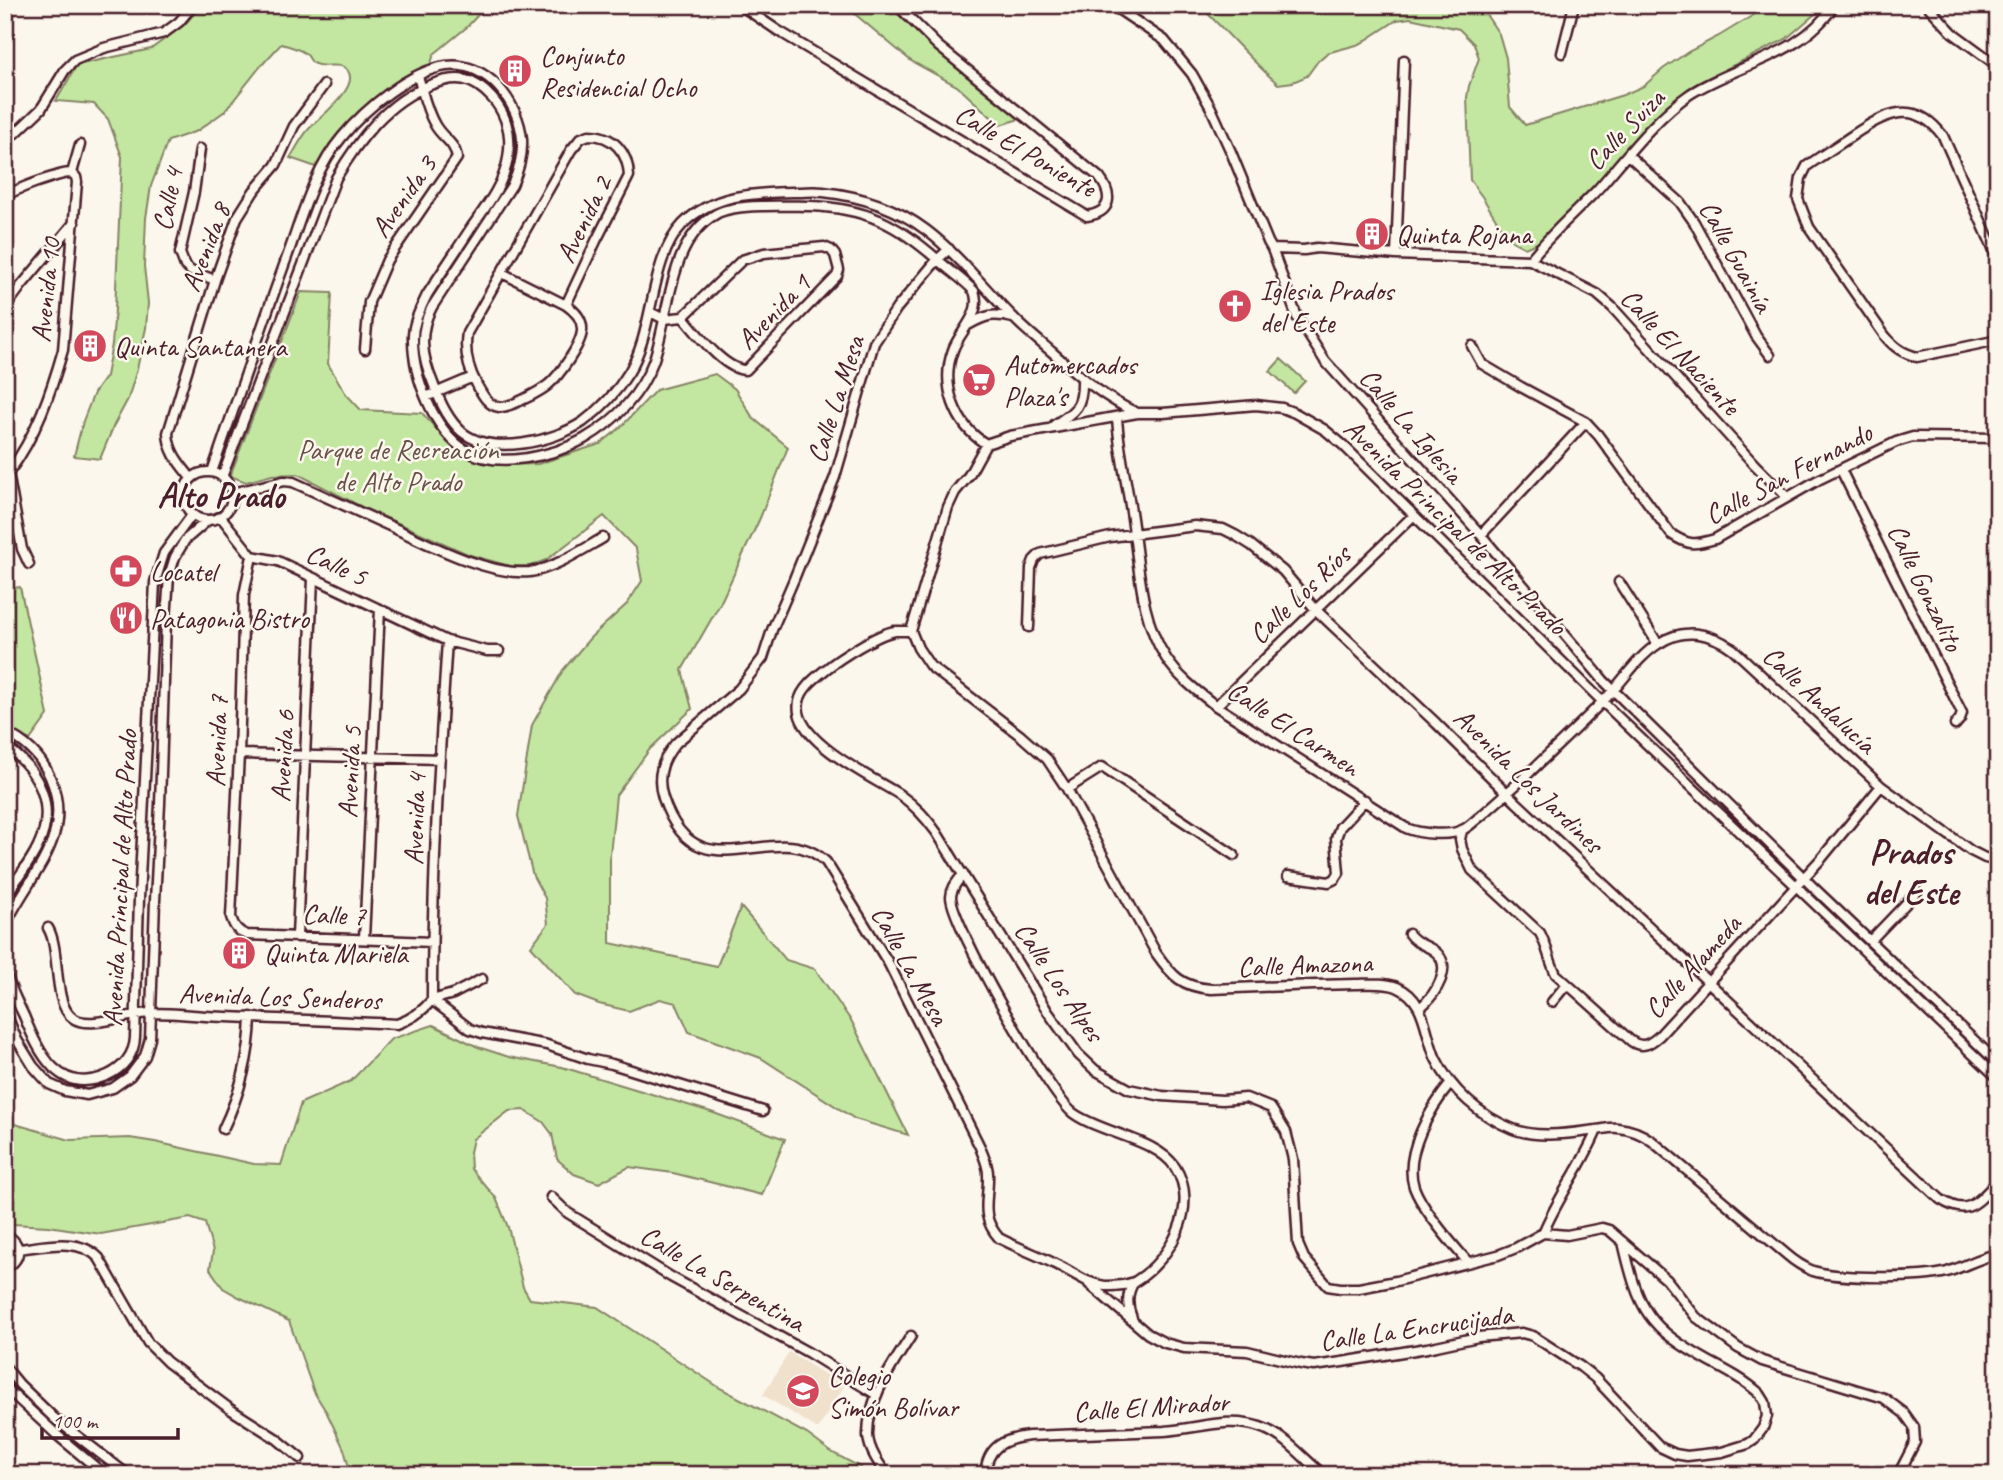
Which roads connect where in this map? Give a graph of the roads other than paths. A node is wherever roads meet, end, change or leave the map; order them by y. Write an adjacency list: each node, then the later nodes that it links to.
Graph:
1 (193, 5): 14 (street)
2 (740, 5): 3 (street, Calle El Poniente)
3 (897, 5)
4 (1112, 5): 22 (street, Calle La Iglesia)
5 (1574, 5): 8 (street)
6 (1834, 5): 17 (street, Calle Suiza)
7 (1927, 5): 10 (street)
8 (1562, 53)
9 (1405, 60): 23 (street)
10 (1998, 66)
11 (418, 76): 13 (street, Avenida 3); 42 (street, Avenida Principal de Alto Prado); 53 (street, Avenida Principal de Alto Prado)
12 (324, 85): 28 (street, Avenida 8)
13 (421, 89): 38 (street, Avenida 3); 43 (street); 54 (street)
14 (5, 140)
15 (80, 145): 18 (street, Avenida 10)
16 (200, 149): 28 (street, Calle 4)
17 (1628, 155): 26 (street, Calle Suiza); 39 (street, Calle Guainía)
18 (72, 173): 19 (street); 20 (street, Avenida 10)
19 (7, 194)
20 (74, 223): 30 (street); 52 (street, Avenida 10)
21 (949, 249): 25 (street, Calle La Mesa); 31 (street, Avenida Principal de Alto Prado); 33 (street, Avenida Principal de Alto Prado)
22 (1272, 249): 23 (street, Calle El Naciente); 63 (street, Calle La Iglesia)
23 (1396, 255): 26 (street, Calle El Naciente)
24 (1998, 259): 36 (street)
25 (937, 260): 34 (street); 35 (street); 133 (street, Calle La Mesa)
26 (1530, 260): 57 (street, Calle El Naciente)
27 (502, 273): 29 (street); 29 (street, Avenida 2); 40 (street, Avenida 2)
28 (215, 280): 55 (street, Avenida 8)
29 (566, 304): 40 (street, Avenida 2)
30 (5, 308)
31 (650, 312): 34 (street); 42 (street, Avenida Principal de Alto Prado)
32 (683, 317): 32 (street, Avenida 1); 34 (street)
33 (1013, 318): 35 (street); 41 (street, Avenida Principal de Alto Prado)
34 (664, 319): 43 (street)
35 (968, 325): 49 (street)
36 (1998, 341)
37 (1472, 346): 46 (street, Calle San Fernando)
38 (365, 349)
39 (1770, 355)
40 (473, 377): 42 (street)
41 (1082, 379): 44 (street, Avenida Principal de Alto Prado); 47 (street, Avenida Principal de Alto Prado)
42 (437, 393): 43 (street)
43 (426, 397)
44 (1137, 413): 45 (street, Avenida Principal de Alto Prado); 59 (street, Avenida Principal de Alto Prado)
45 (1117, 416): 47 (street, Avenida Principal de Alto Prado); 62 (street, Calle El Carmen)
46 (1586, 422): 57 (street, Calle San Fernando); 63 (street)
47 (1049, 428): 49 (street, Avenida Principal de Alto Prado)
48 (1998, 439): 51 (street, Calle San Fernando)
49 (986, 444): 72 (street)
50 (5, 457): 52 (street)
51 (1841, 470): 57 (street, Calle San Fernando); 79 (street, Calle Gonzalito)
52 (9, 472): 66 (street)
53 (212, 472): 54 (street); 55 (street)
54 (222, 477): 56 (street)
55 (191, 478): 58 (street)
56 (232, 493): 60 (street); 64 (street)
57 (1787, 497)
58 (192, 515): 61 (street); 116 (street, Avenida Principal de Alto Prado)
59 (1414, 515): 70 (street, Calle Los Ríos); 77 (street, Avenida Principal de Alto Prado)
60 (221, 517): 61 (street, Avenida Principal de Alto Prado); 65 (street)
61 (207, 521): 115 (street, Avenida Principal de Alto Prado)
62 (1135, 534): 70 (street, Avenida Los Jardines); 71 (street, Avenida Los Jardines); 78 (street, Calle El Carmen)
63 (1481, 536): 76 (street, Calle La Iglesia)
64 (603, 538)
65 (252, 556): 67 (street, Calle 5); 82 (street, Avenida 7)
66 (29, 564)
67 (313, 579): 69 (street, Calle 5); 83 (street, Avenida 6)
68 (1619, 582): 74 (street)
69 (380, 609): 73 (street, Calle 5); 84 (street, Avenida 5)
70 (1316, 610): 78 (street, Calle Los Ríos); 88 (street, Avenida Los Jardines)
71 (1029, 627)
72 (911, 631): 87 (street, Calle Amazona); 93 (street, Calle Los Alpes)
73 (447, 641): 75 (street, Calle 5); 85 (street, Avenida 4)
74 (1658, 644): 76 (street, Calle Andalucía); 86 (street, Calle Andalucía)
75 (499, 651)
76 (1613, 691): 77 (street, Calle Andalucía); 95 (street, Calle La Iglesia)
77 (1603, 702): 88 (street); 96 (street, Avenida Principal de Alto Prado)
78 (1216, 706): 89 (street, Calle El Carmen)
79 (1955, 725)
80 (5, 732): 99 (street)
81 (5, 746): 98 (street)
82 (239, 754): 83 (street); 101 (street, Avenida 7)
83 (304, 757): 84 (street); 103 (street, Avenida 6)
84 (372, 758): 85 (street); 104 (street, Avenida 5)
85 (440, 759): 106 (street, Avenida 4)
86 (1881, 786): 92 (street, Calle Andalucía); 95 (street, Calle Alameda)
87 (1067, 789): 91 (street); 113 (street, Calle Amazona)
88 (1507, 793): 90 (street); 109 (street, Avenida Los Jardines)
89 (1365, 800): 90 (street, Calle El Carmen); 94 (street)
90 (1462, 831): 110 (street, Calle Alameda)
91 (1234, 855)
92 (1998, 861)
93 (963, 874): 131 (street, Calle Los Alpes); 134 (street)
94 (1288, 876)
95 (1804, 878): 96 (street, Calle Alameda); 105 (street, Calle La Iglesia)
96 (1797, 885): 109 (street, Calle Alameda); 119 (street, Avenida Principal de Alto Prado)
97 (1917, 892): 105 (street)
98 (5, 898)
99 (5, 926)
100 (48, 928): 116 (street, Avenida Los Senderos)
101 (236, 928): 103 (street, Calle 7)
102 (1409, 934): 113 (street)
103 (297, 936): 104 (street, Calle 7)
104 (365, 938): 106 (street, Calle 7)
105 (1870, 941): 118 (street, Calle La Iglesia)
106 (432, 942): 111 (street, Avenida 4)
107 (5, 971): 116 (street, Avenida Principal de Alto Prado)
108 (482, 979): 111 (street, Avenida Los Senderos)
109 (1708, 981): 110 (street, Calle Alameda); 124 (street, Avenida Los Jardines)
110 (1566, 985): 112 (street)
111 (432, 1000): 117 (street, Avenida Los Senderos); 121 (street)
112 (1552, 1002)
113 (1420, 1008): 120 (street)
114 (5, 1011): 115 (street, Avenida Principal de Alto Prado)
115 (151, 1013): 116 (street, Avenida Los Senderos); 117 (street, Avenida Los Senderos)
116 (135, 1015)
117 (251, 1017): 122 (street)
118 (1998, 1063)
119 (1998, 1078)
120 (1451, 1083): 123 (street); 131 (street)
121 (763, 1111)
122 (223, 1129)
123 (1597, 1130): 126 (street); 130 (street)
124 (1998, 1181)
125 (551, 1197): 140 (street, Calle La Serpentina)
126 (1543, 1233): 128 (street); 131 (street, Calle Los Alpes)
127 (5, 1235): 129 (street)
128 (1623, 1242): 135 (street, Calle La Encrucijada); 147 (street)
129 (19, 1249): 132 (street); 141 (street)
130 (1998, 1254)
131 (1468, 1262)
132 (5, 1268)
133 (1087, 1282): 134 (street, Calle La Mesa); 135 (street, Calle La Encrucijada)
134 (1134, 1282): 135 (street)
135 (1134, 1321)
136 (911, 1336): 140 (street)
137 (5, 1367): 138 (street)
138 (19, 1384): 139 (street); 143 (street)
139 (7, 1391): 142 (street)
140 (877, 1395): 144 (street)
141 (300, 1458)
142 (106, 1475)
143 (128, 1475)
144 (887, 1475)
145 (985, 1475): 146 (street, Calle El Mirador)
146 (1324, 1475)
147 (1898, 1475)

